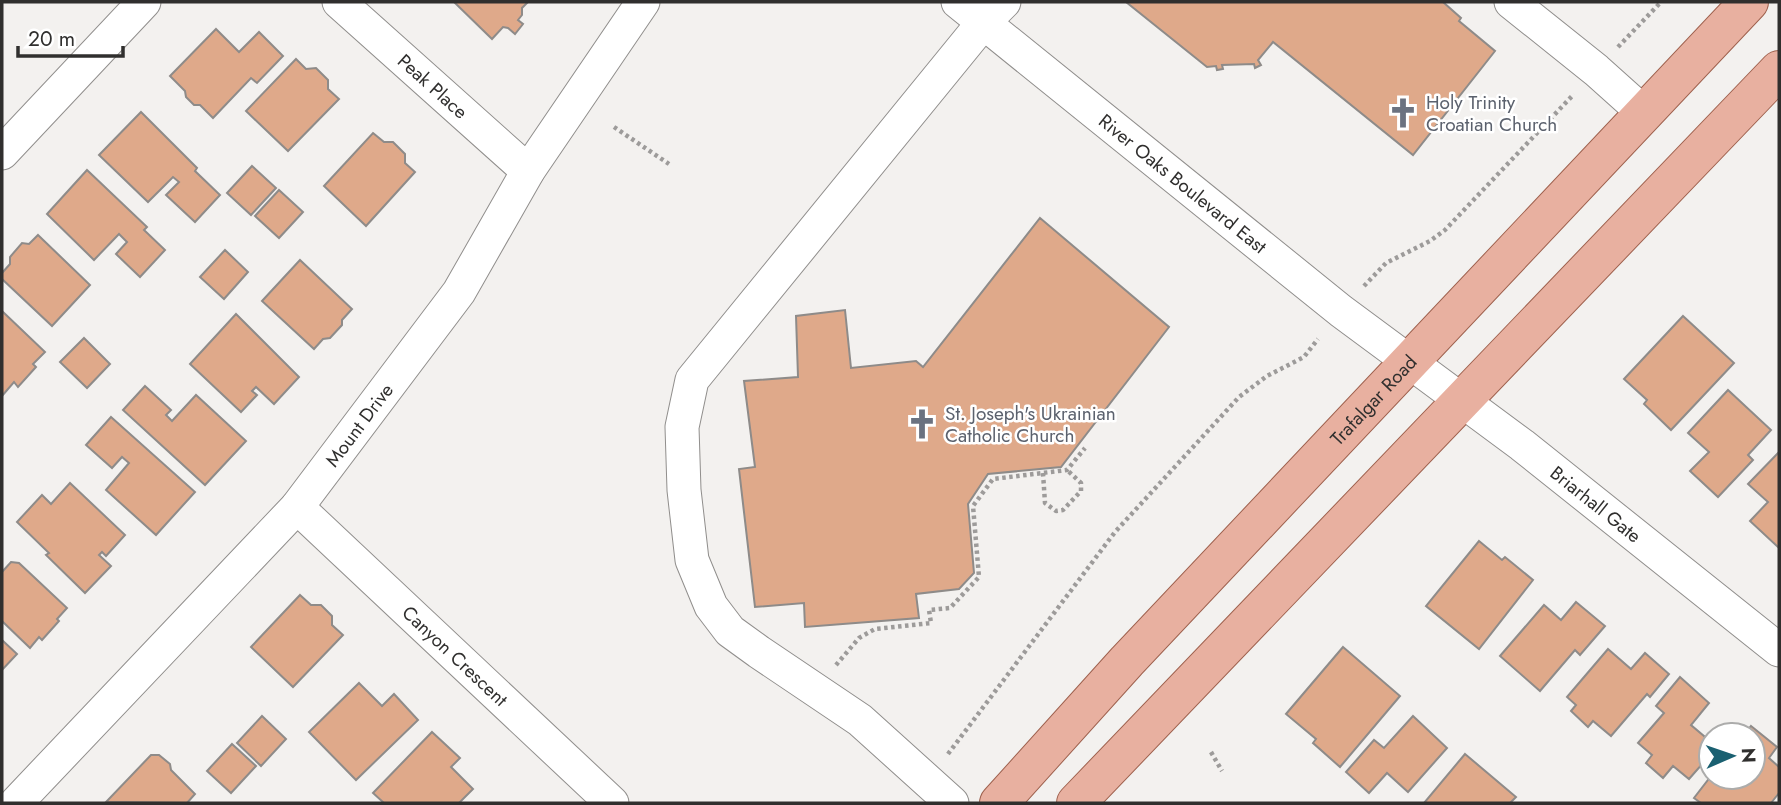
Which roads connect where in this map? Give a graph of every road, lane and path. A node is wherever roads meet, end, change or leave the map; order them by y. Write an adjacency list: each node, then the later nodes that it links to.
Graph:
1 (144, 2): 13 (street)
2 (339, 2): 15 (street, Peak Place)
3 (643, 2): 15 (street, Mount Drive)
4 (958, 2): 8 (street, River Oaks Boulevard East)
5 (1511, 2): 9 (street)
6 (1661, 2): 9 (path)
7 (1749, 2): 11 (main road, Trafalgar Road)
8 (993, 13): 18 (street, River Oaks Boulevard East); 25 (street)
9 (1596, 70): 11 (street); 16 (path)
10 (1779, 70): 19 (main road)
11 (1644, 113): 18 (main road, Trafalgar Road)
12 (614, 127): 14 (path)
13 (2, 153)
14 (668, 164)
15 (528, 171): 23 (street, Mount Drive)
16 (1364, 286)
17 (1318, 339): 28 (path)
18 (1410, 360): 19 (street, Briarhall Gate); 32 (main road, Trafalgar Road)
19 (1462, 401): 24 (street, Briarhall Gate); 33 (main road)
20 (1085, 447): 21 (path)
21 (1067, 470): 22 (path); 22 (path)
22 (1043, 473): 25 (path)
23 (297, 506): 29 (street, Mount Drive); 30 (street, Canyon Crescent)
24 (1779, 650)
25 (814, 689): 28 (street)
26 (1211, 752): 27 (path)
27 (1222, 771)
28 (927, 783): 31 (street)
29 (16, 803)
30 (612, 803)
31 (952, 803)
32 (999, 803)
33 (1076, 803)

